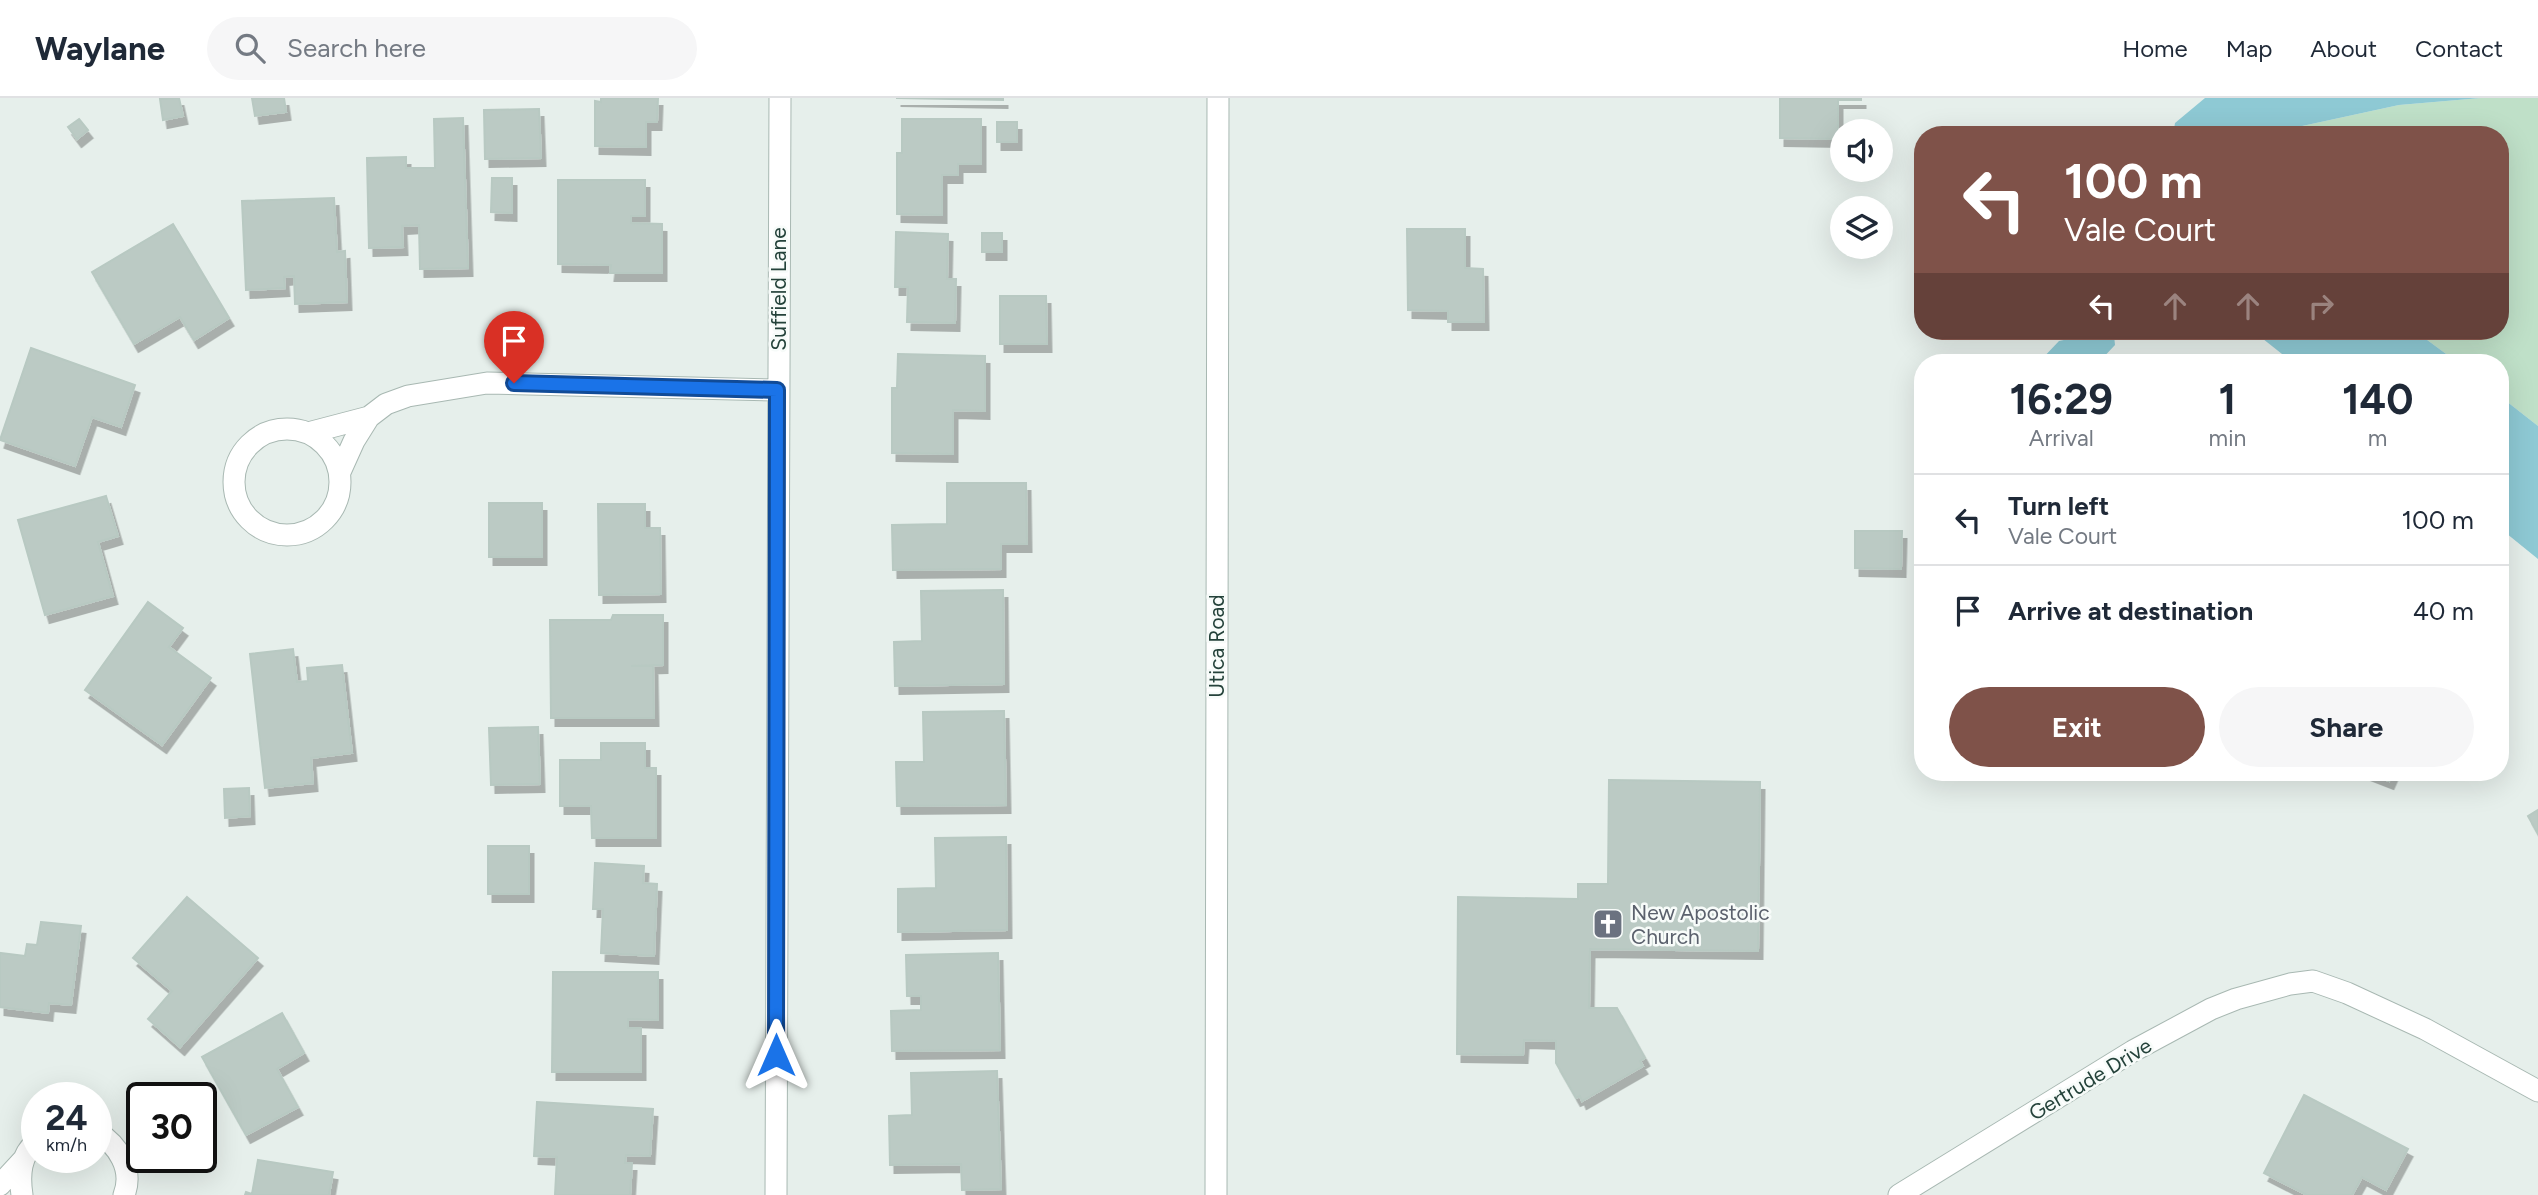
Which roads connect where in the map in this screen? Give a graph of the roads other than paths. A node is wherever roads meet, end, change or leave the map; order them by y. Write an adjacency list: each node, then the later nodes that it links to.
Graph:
1 (780, 98): 3 (street, Suffield Lane)
2 (1218, 98): 15 (street, Utica Road)
3 (777, 390): 4 (street); 14 (street, Suffield Lane)
4 (369, 416): 5 (street); 6 (street)
5 (308, 433): 6 (street); 6 (street)
6 (340, 472)
7 (2538, 1091): 16 (street, Gertrude Drive)
8 (112, 1143): 13 (street)
9 (21, 1162): 11 (street)
10 (21, 1169): 12 (street)
11 (0, 1185)
12 (22, 1195)
13 (124, 1195)
14 (776, 1195)
15 (1216, 1195)
16 (1899, 1195)

